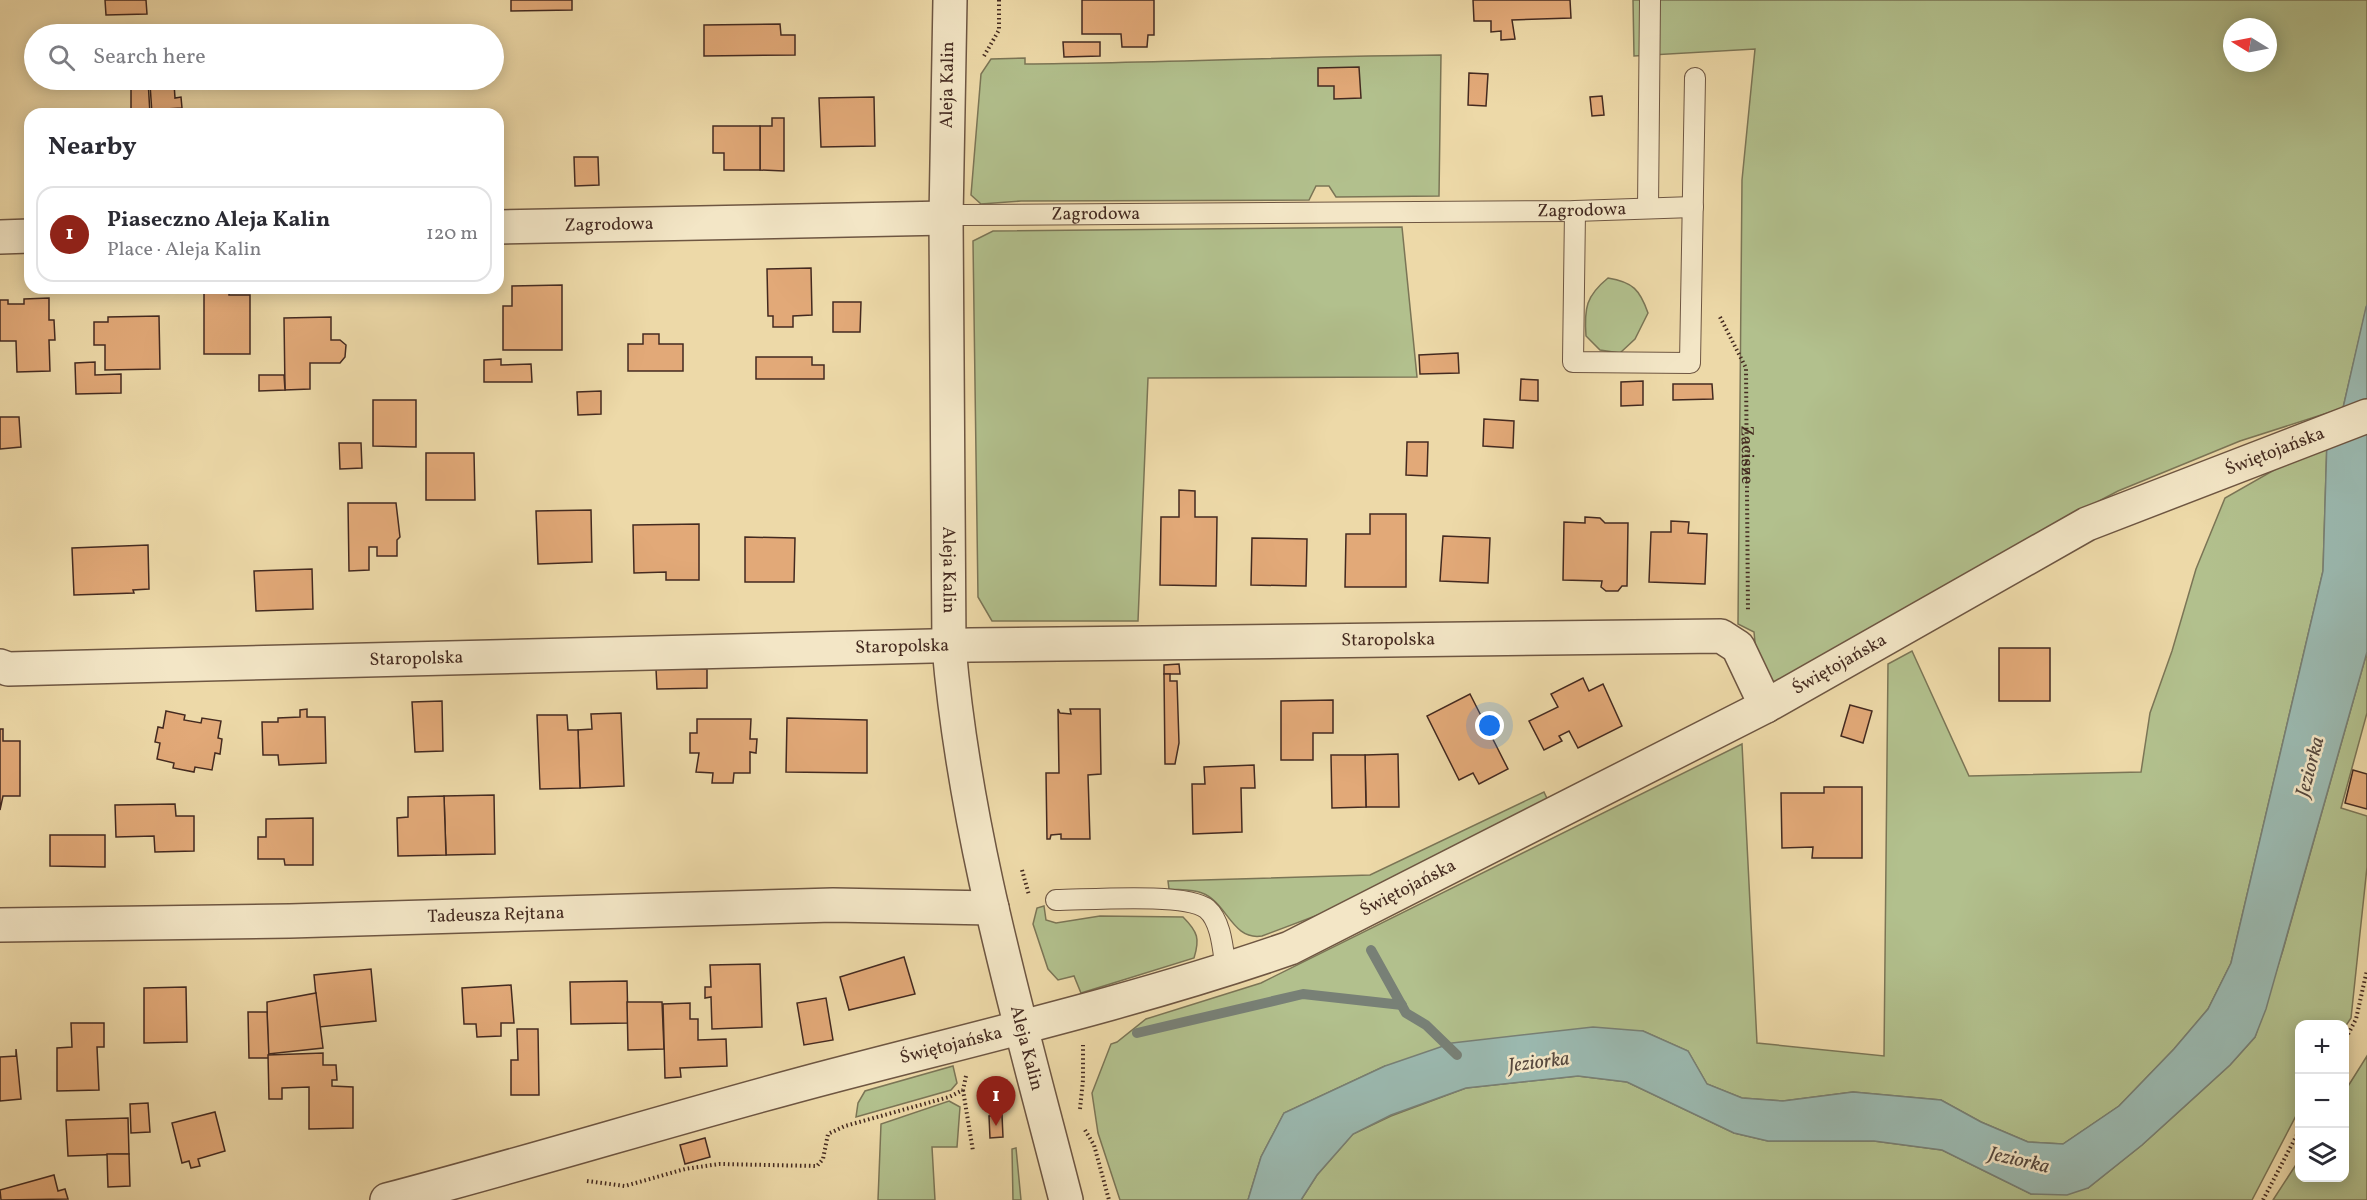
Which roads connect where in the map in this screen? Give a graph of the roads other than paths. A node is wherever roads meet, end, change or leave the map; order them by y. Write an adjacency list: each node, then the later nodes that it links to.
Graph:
1 (950, 0): 7 (street, Aleja Kalin)
2 (1650, 0): 5 (lane)
3 (1695, 78): 4 (lane)
4 (1693, 207): 5 (lane, Zagrodowa); 6 (lane)
5 (1648, 208): 6 (lane, Zagrodowa)
6 (1575, 211): 7 (lane, Zagrodowa)
7 (946, 218): 8 (street, Zagrodowa); 12 (street, Aleja Kalin)
8 (504, 227)
9 (24, 236): 10 (street)
10 (0, 237)
11 (2367, 416): 14 (street, Świętojańska)
12 (949, 647): 13 (street, Staropolska); 14 (street, Staropolska); 16 (street, Aleja Kalin)
13 (0, 666)
14 (1766, 706): 18 (street, Świętojańska)
15 (1056, 900): 18 (lane)
16 (992, 908): 17 (street, Tadeusza Rejtana); 19 (street, Aleja Kalin)
17 (0, 925)
18 (1226, 970): 19 (street, Świętojańska)
19 (1022, 1029): 20 (street, Świętojańska); 21 (street, Aleja Kalin)
20 (387, 1200)
21 (1066, 1200)

